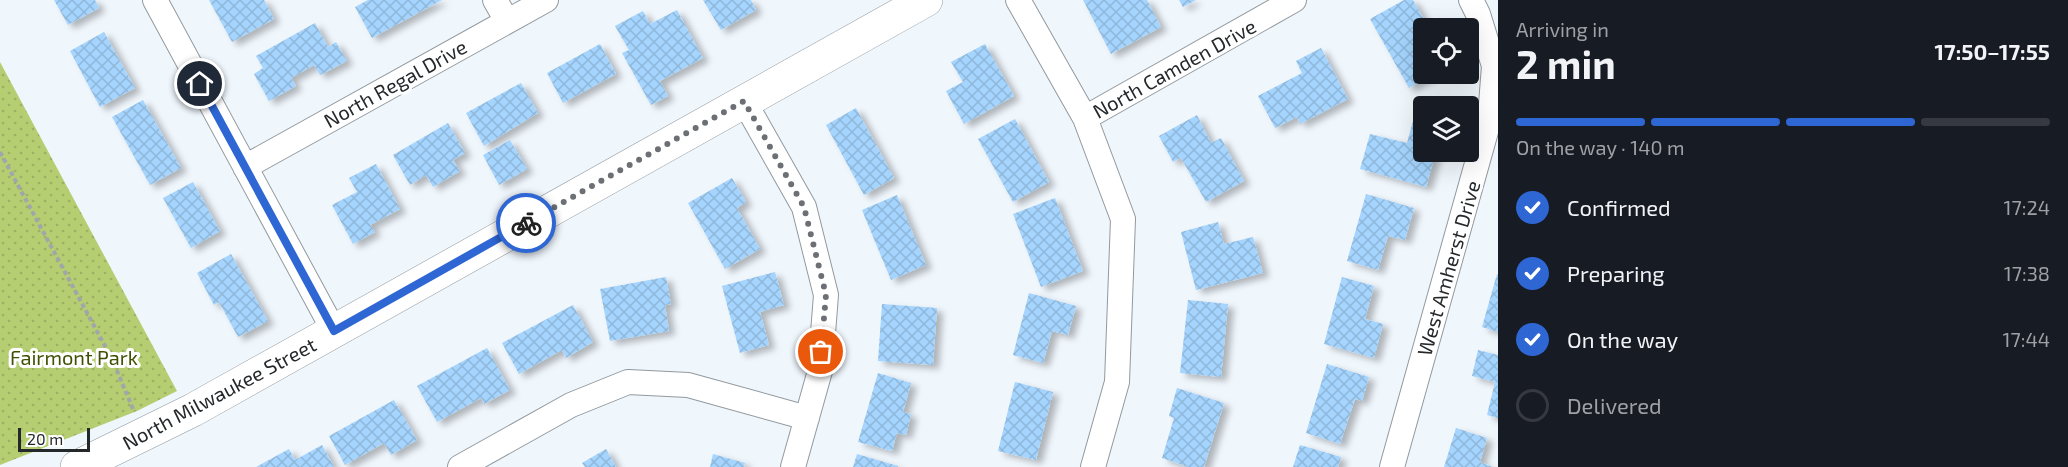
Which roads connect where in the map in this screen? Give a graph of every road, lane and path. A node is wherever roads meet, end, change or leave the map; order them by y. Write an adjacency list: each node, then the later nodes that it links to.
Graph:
1 (155, 0): 12 (street)
2 (495, 0): 8 (street)
3 (546, 0): 8 (street, North Regal Drive)
4 (926, 0): 9 (main road, North Milwaukee Street)
5 (1018, 0): 10 (street)
6 (1294, 0): 10 (street, North Camden Drive)
7 (1471, 0): 20 (street, West Amherst Drive)
8 (507, 21): 12 (street, North Regal Drive)
9 (744, 101): 13 (main road, North Milwaukee Street); 15 (street)
10 (1084, 118): 19 (street)
11 (0, 152): 14 (path)
12 (245, 167): 13 (street)
13 (334, 331): 16 (main road, North Milwaukee Street)
14 (136, 416)
15 (807, 418): 17 (street); 18 (street)
16 (77, 467)
17 (459, 467)
18 (793, 467)
19 (1093, 467)
20 (1392, 467)

